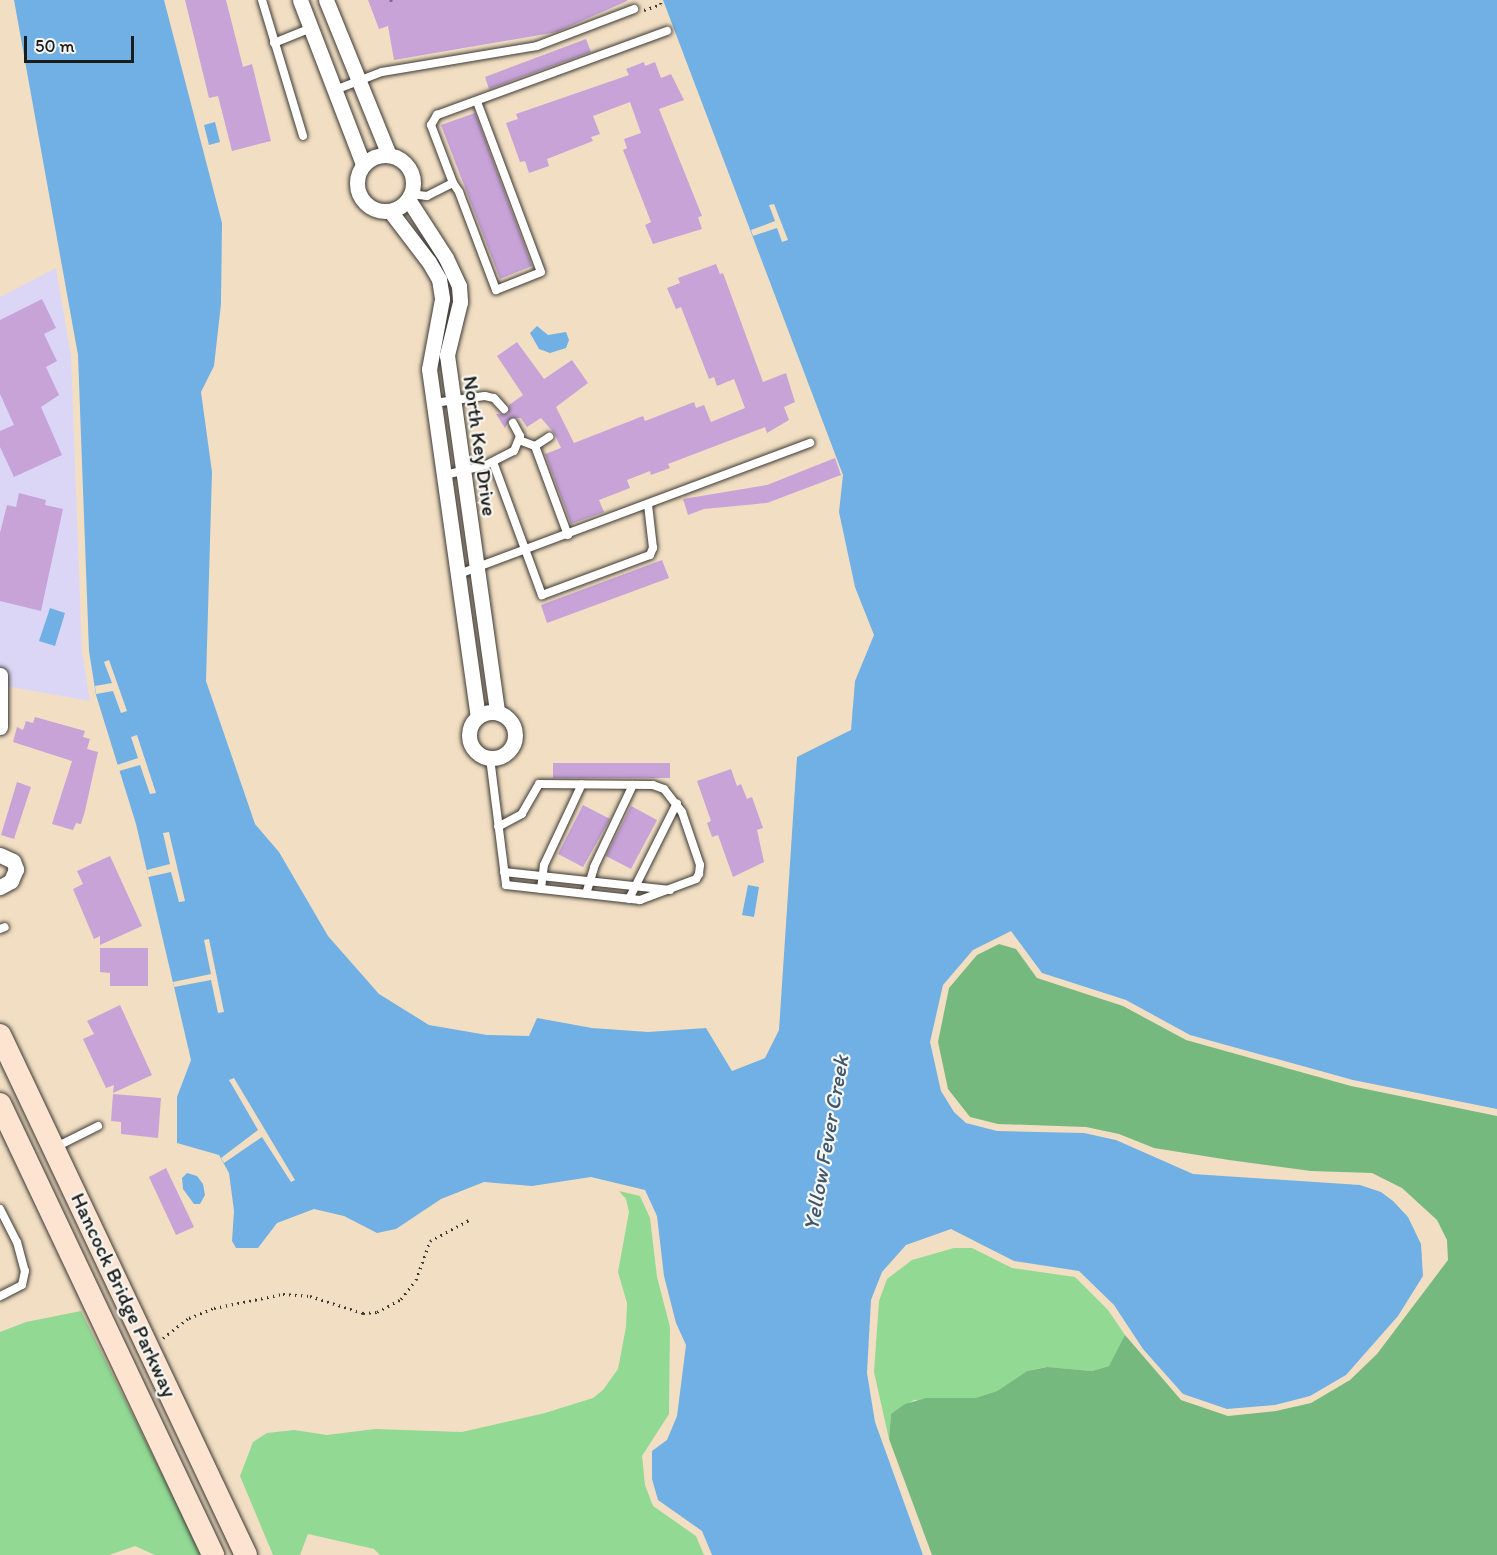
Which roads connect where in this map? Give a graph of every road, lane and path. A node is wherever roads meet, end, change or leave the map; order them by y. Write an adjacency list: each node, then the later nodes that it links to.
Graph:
1 (262, 0): 8 (lane)
2 (300, 0): 6 (street)
3 (326, 0): 9 (street)
4 (660, 0): 5 (path)
5 (634, 9): 9 (lane)
6 (311, 28): 8 (lane); 10 (street)
7 (667, 31): 11 (lane)
8 (274, 43): 12 (lane)
9 (358, 80): 10 (lane); 13 (street)
10 (335, 90): 14 (street)
11 (477, 102): 15 (lane); 15 (lane)
12 (303, 136)
13 (389, 155): 14 (street); 16 (street)
14 (363, 164): 17 (street)
15 (453, 183): 16 (lane)
16 (409, 196): 17 (street); 18 (street, North Key Drive)
17 (390, 211): 19 (street, North Key Drive)
18 (452, 400): 19 (lane); 20 (lane); 27 (street, North Key Drive)
19 (434, 404): 28 (street, North Key Drive)
20 (504, 409)
21 (513, 423): 23 (lane)
22 (549, 437): 25 (lane)
23 (519, 440): 25 (lane); 26 (lane)
24 (810, 443): 29 (lane)
25 (535, 446): 30 (lane)
26 (493, 462): 27 (lane); 31 (lane)
27 (461, 471): 28 (lane); 32 (street, North Key Drive)
28 (445, 475): 33 (street, North Key Drive)
29 (648, 505): 30 (lane); 31 (lane)
30 (568, 535): 31 (lane)
31 (526, 551): 32 (lane)
32 (477, 569): 33 (lane); 36 (street, North Key Drive)
33 (459, 574): 37 (street, North Key Drive)
34 (0, 675): 35 (street)
35 (1, 708): 38 (street)
36 (497, 712): 37 (street); 39 (street)
37 (478, 717): 39 (street)
38 (0, 727)
39 (490, 758): 43 (lane)
40 (582, 784): 41 (lane); 43 (lane); 46 (lane)
41 (633, 785): 42 (lane); 47 (lane)
42 (677, 803): 49 (lane); 51 (lane)
43 (498, 827): 45 (lane)
44 (0, 855): 48 (street)
45 (504, 872): 46 (lane); 50 (lane)
46 (542, 876): 47 (lane); 50 (lane)
47 (590, 882): 49 (lane); 52 (lane)
48 (0, 887)
49 (633, 887): 51 (lane); 53 (lane)
50 (541, 889): 52 (lane)
51 (670, 890): 53 (lane)
52 (586, 894): 53 (lane)
53 (629, 899)
54 (0, 1035): 57 (main road, Hancock Bridge Parkway)
55 (0, 1104): 62 (main road, Hancock Bridge Parkway)
56 (98, 1126): 57 (lane)
57 (54, 1148): 61 (main road, Hancock Bridge Parkway)
58 (1, 1212): 60 (lane)
59 (469, 1220): 61 (path)
60 (0, 1296)
61 (150, 1349): 62 (main road); 64 (main road, Hancock Bridge Parkway)
62 (120, 1364): 63 (main road, Hancock Bridge Parkway)
63 (213, 1555)
64 (246, 1555)

